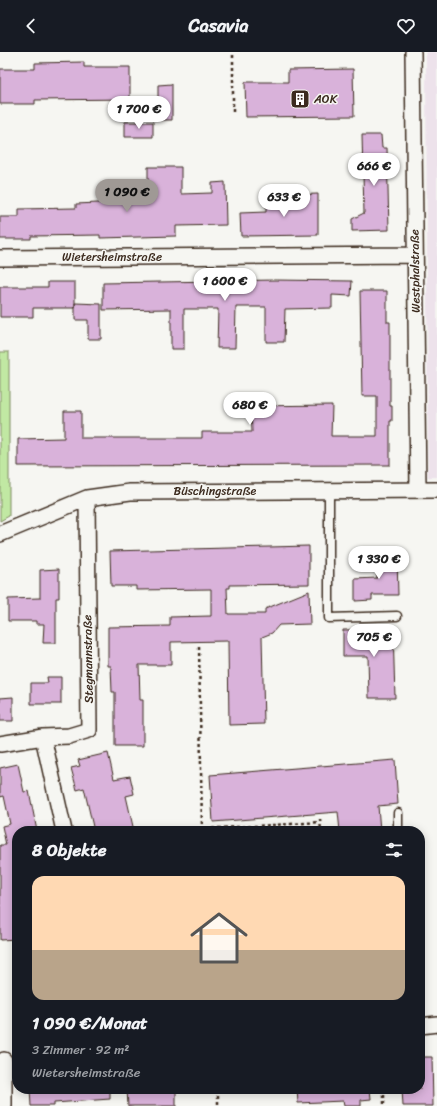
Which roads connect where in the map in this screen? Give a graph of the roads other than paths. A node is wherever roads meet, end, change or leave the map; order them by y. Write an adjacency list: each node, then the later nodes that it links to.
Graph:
1 (413, 52): 2 (street, Westphalstraße)
2 (415, 255): 3 (street, Wietersheimstraße); 5 (street, Westphalstraße)
3 (0, 258)
4 (329, 490): 5 (street, Büschingstraße); 7 (street, Büschingstraße); 9 (lane)
5 (418, 490): 6 (street, Büschingstraße)
6 (437, 490)
7 (87, 498): 8 (street, Büschingstraße); 10 (street, Stegmannstraße)
8 (0, 534)
9 (396, 616)
10 (43, 737): 11 (street, Stegmannstraße); 13 (street)
11 (0, 744)
12 (398, 813): 14 (lane)
13 (63, 826)
14 (398, 826)
15 (437, 1024): 16 (street)
16 (425, 1025)
17 (7, 1059): 18 (street)
18 (4, 1106)

